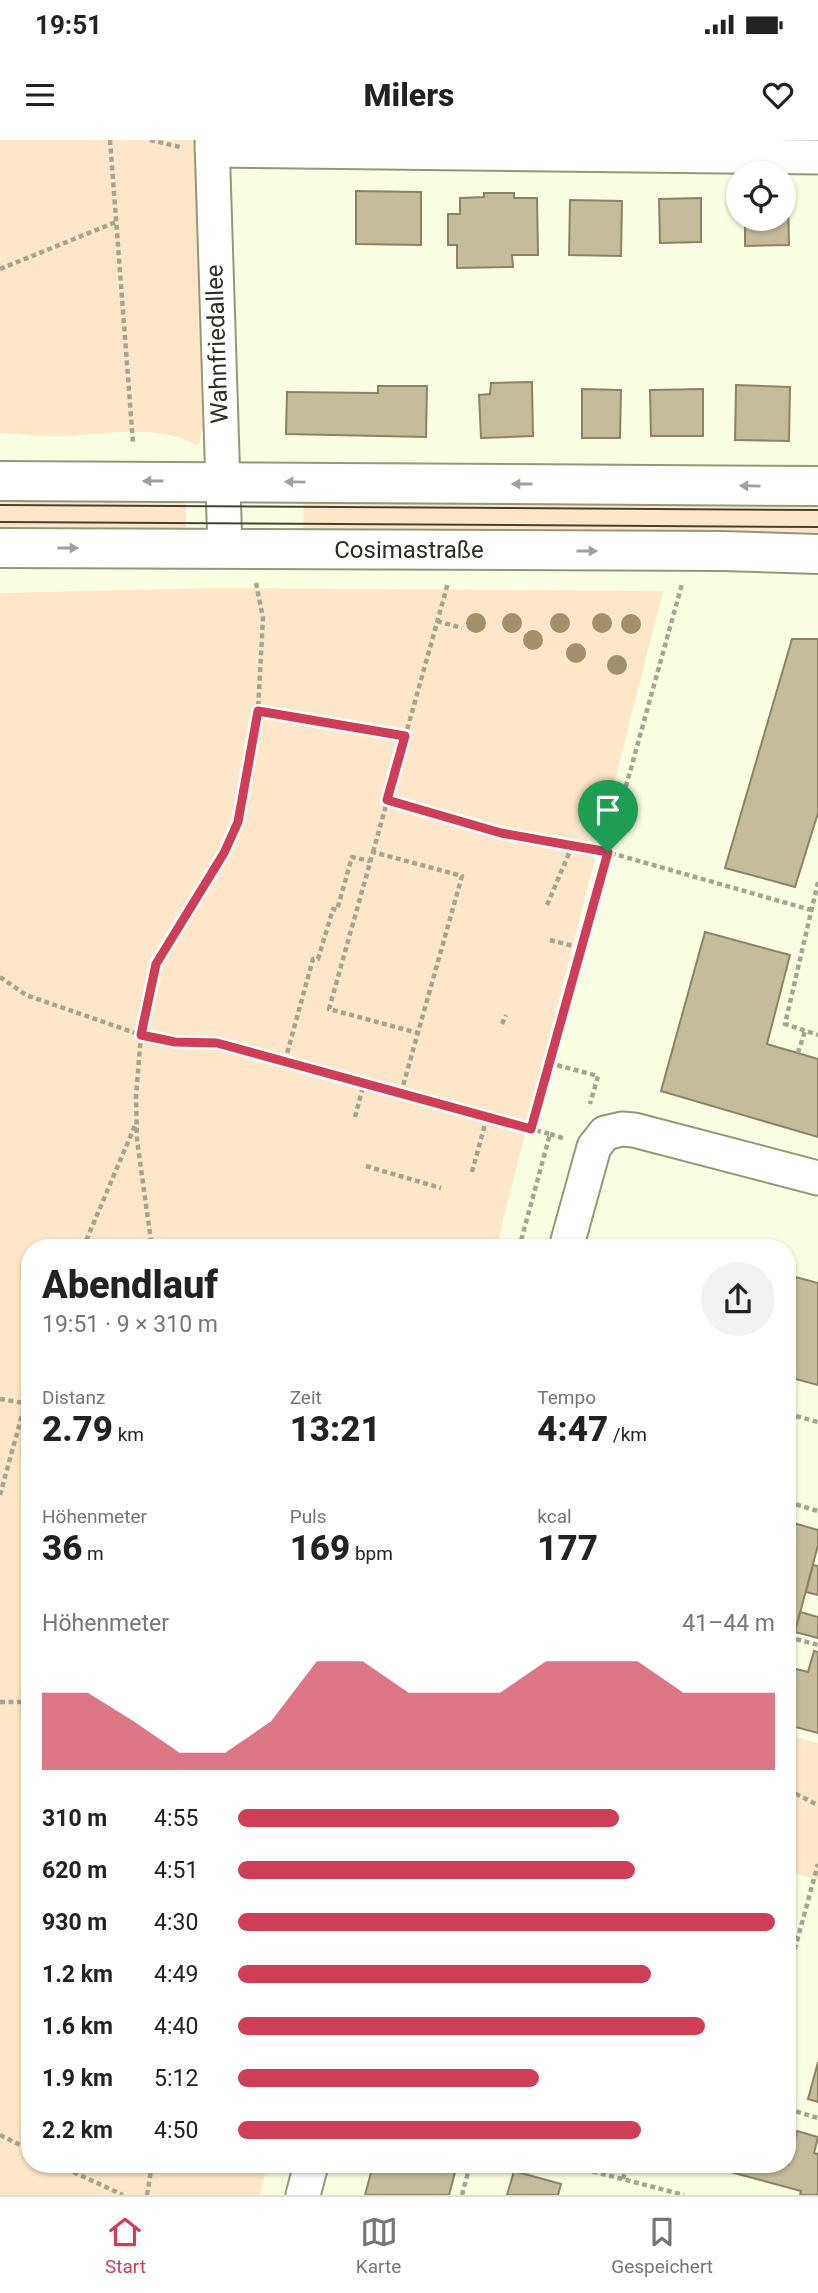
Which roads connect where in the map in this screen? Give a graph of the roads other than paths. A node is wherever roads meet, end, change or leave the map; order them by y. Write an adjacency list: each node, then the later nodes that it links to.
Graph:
1 (212, 145): 2 (street); 4 (street, Wahnfriedallee)
2 (818, 157)
3 (0, 481): 4 (main road, one-way to 3)
4 (221, 481): 5 (main road, one-way to 4); 7 (street, Wahnfriedallee)
5 (818, 486)
6 (0, 548): 7 (main road, Cosimastraße, one-way to 7)
7 (225, 548): 8 (main road, Cosimastraße, one-way to 8)
8 (818, 554)
9 (818, 1178): 10 (street)
10 (568, 1239)
11 (309, 2173): 12 (street)
12 (303, 2195)

